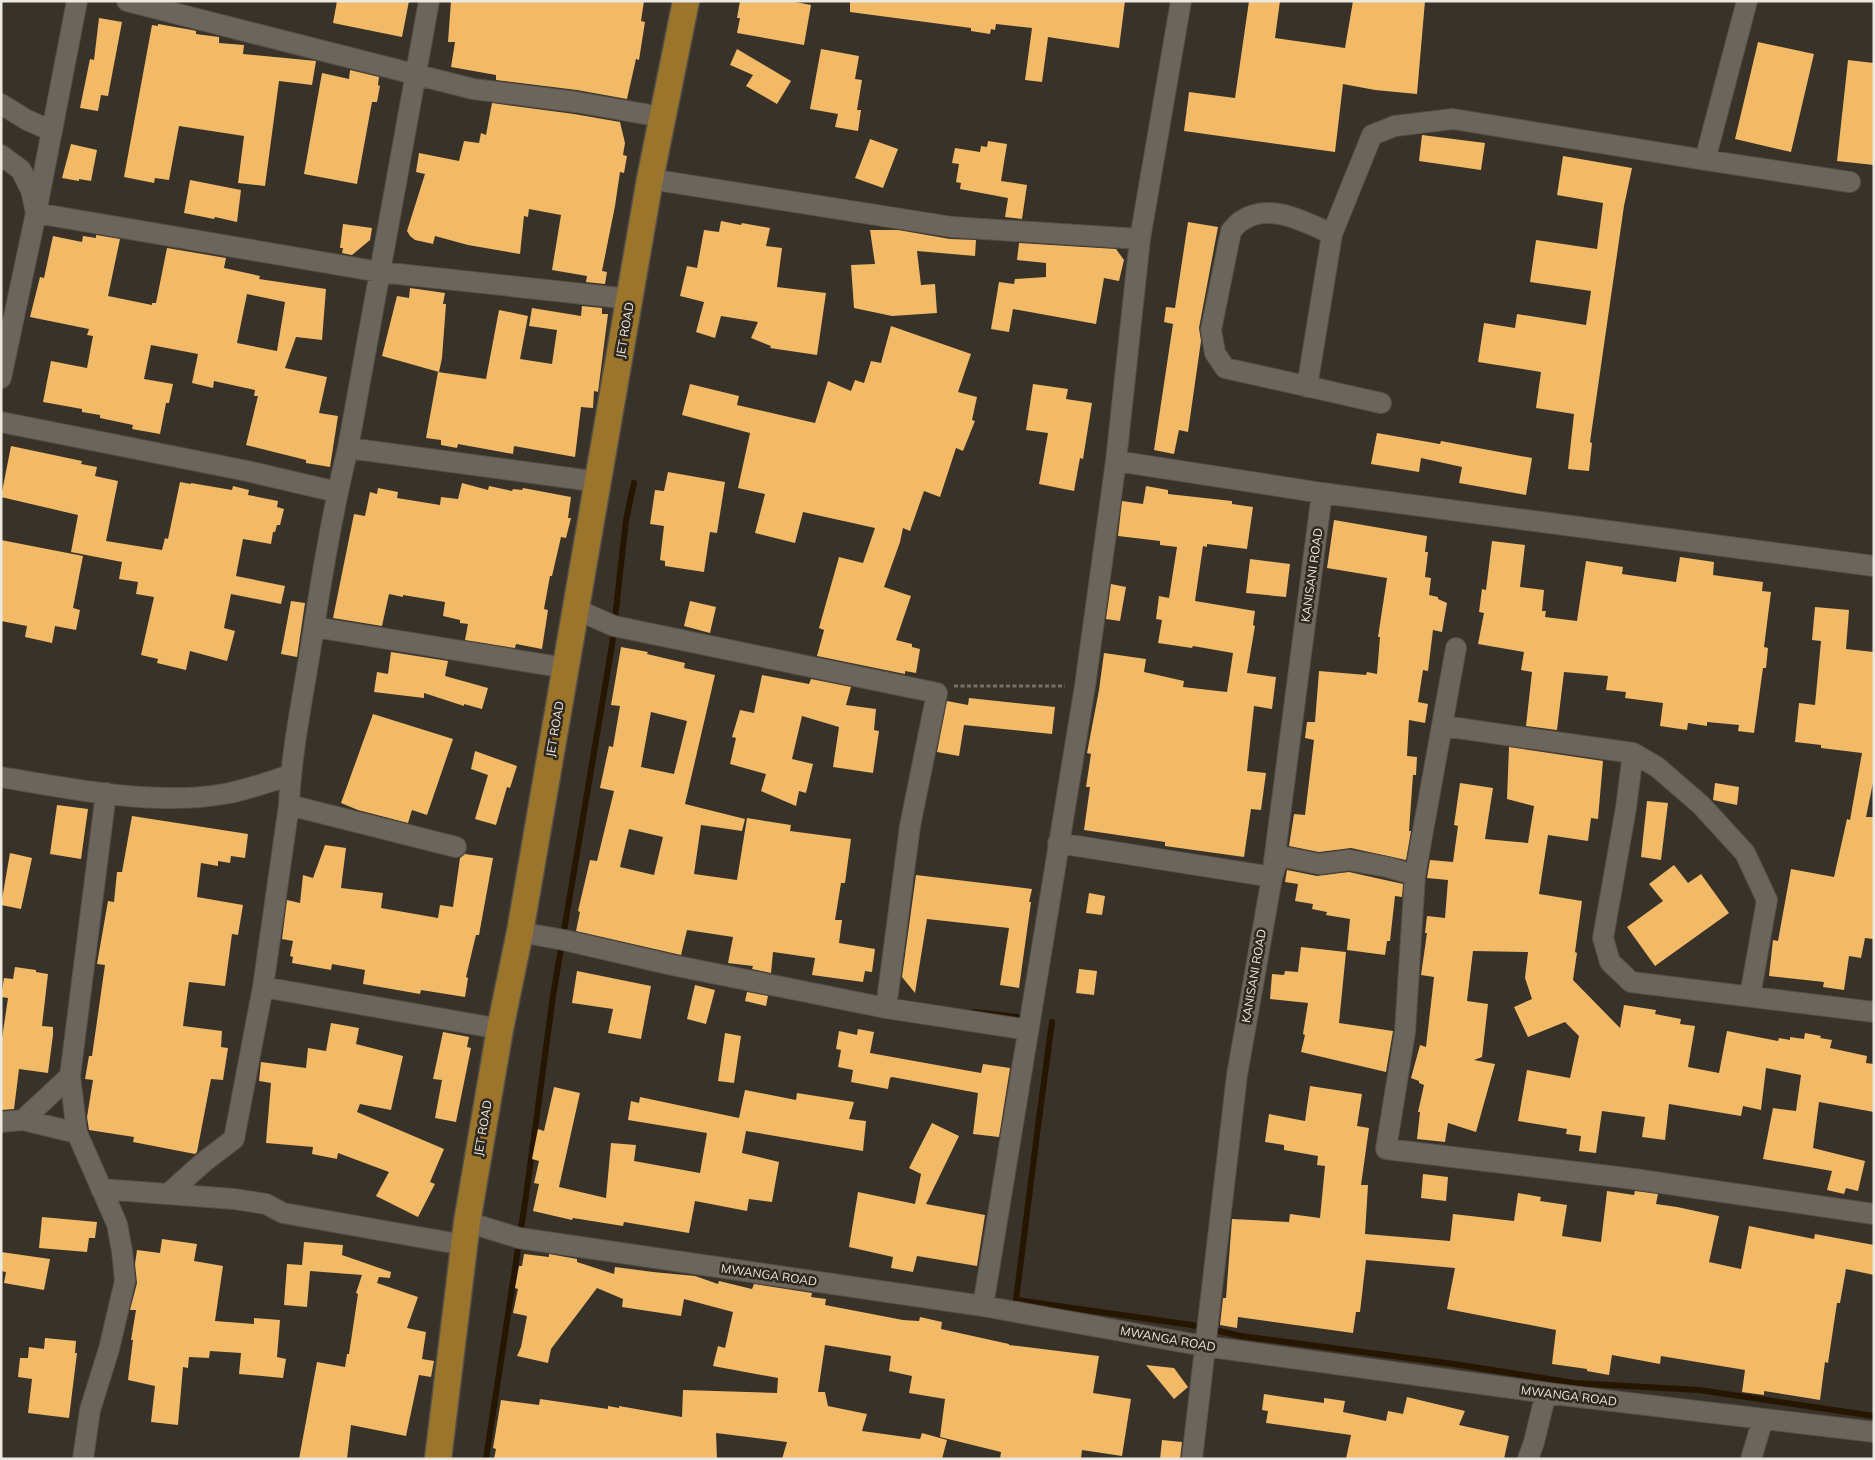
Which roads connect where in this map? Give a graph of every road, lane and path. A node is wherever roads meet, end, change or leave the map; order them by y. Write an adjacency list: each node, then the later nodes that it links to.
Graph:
1 (77, 1): 10 (street)
2 (127, 1): 7 (street)
3 (428, 1): 7 (street)
4 (686, 1): 9 (main road, JET ROAD)
5 (1181, 1): 17 (street)
6 (1747, 1): 12 (street)
7 (416, 75): 9 (street); 18 (street)
8 (1, 104): 10 (street)
9 (662, 118): 13 (main road, JET ROAD)
10 (52, 132): 15 (street)
11 (1, 155): 15 (street)
12 (1705, 160): 14 (street); 16 (street)
13 (650, 179): 17 (street); 19 (main road, JET ROAD)
14 (1850, 182)
15 (36, 213): 18 (street); 20 (street)
16 (1332, 234): 21 (street); 21 (street)
17 (1140, 240): 25 (street)
18 (380, 272): 19 (street); 24 (street)
19 (630, 299): 26 (main road, JET ROAD)
20 (1, 378)
21 (1307, 387): 22 (street)
22 (1381, 403)
23 (1, 422): 27 (street)
24 (348, 448): 26 (street); 27 (street)
25 (1116, 460): 28 (street); 34 (street)
26 (599, 482): 30 (main road, JET ROAD)
27 (337, 492): 31 (street)
28 (1322, 494): 29 (street); 45 (street, KANISANI ROAD)
29 (1874, 566)
30 (576, 609): 33 (main road, JET ROAD); 35 (street)
31 (314, 627): 33 (street); 38 (street)
32 (1456, 648): 36 (street)
33 (566, 668): 46 (main road, JET ROAD)
34 (1085, 686): 35 (path); 42 (street)
35 (937, 693): 49 (street)
36 (1443, 726): 37 (street); 44 (street)
37 (1633, 754): 48 (street); 48 (street)
38 (290, 775): 40 (street); 41 (street)
39 (1, 777): 40 (street)
40 (106, 793): 53 (street)
41 (289, 805): 43 (street); 47 (street)
42 (1058, 843): 45 (street); 52 (street)
43 (456, 847)
44 (1415, 875): 45 (street); 59 (street)
45 (1272, 877): 62 (street, KANISANI ROAD)
46 (520, 932): 49 (street); 51 (main road, JET ROAD)
47 (263, 987): 51 (street); 58 (street)
48 (1750, 996): 50 (street)
49 (886, 1008): 52 (street)
50 (1874, 1012)
51 (500, 1029): 60 (main road, JET ROAD)
52 (1028, 1030): 61 (street)
53 (70, 1076): 54 (street); 56 (street)
54 (24, 1120): 55 (street); 56 (street)
55 (1, 1122)
56 (77, 1133): 57 (street)
57 (101, 1189): 58 (street, MWANGA ROAD); 66 (street)
58 (168, 1194): 60 (street, MWANGA ROAD)
59 (1874, 1214)
60 (466, 1233): 61 (street, MWANGA ROAD); 67 (main road, JET ROAD)
61 (983, 1306): 62 (street, MWANGA ROAD)
62 (1204, 1346): 63 (street, MWANGA ROAD); 68 (street, KANISANI ROAD)
63 (1546, 1393): 64 (street, MWANGA ROAD); 69 (street)
64 (1762, 1419): 65 (street, MWANGA ROAD); 70 (street)
65 (1874, 1432)
66 (83, 1459)
67 (438, 1459)
68 (1192, 1459)
69 (1528, 1459)
70 (1751, 1459)

